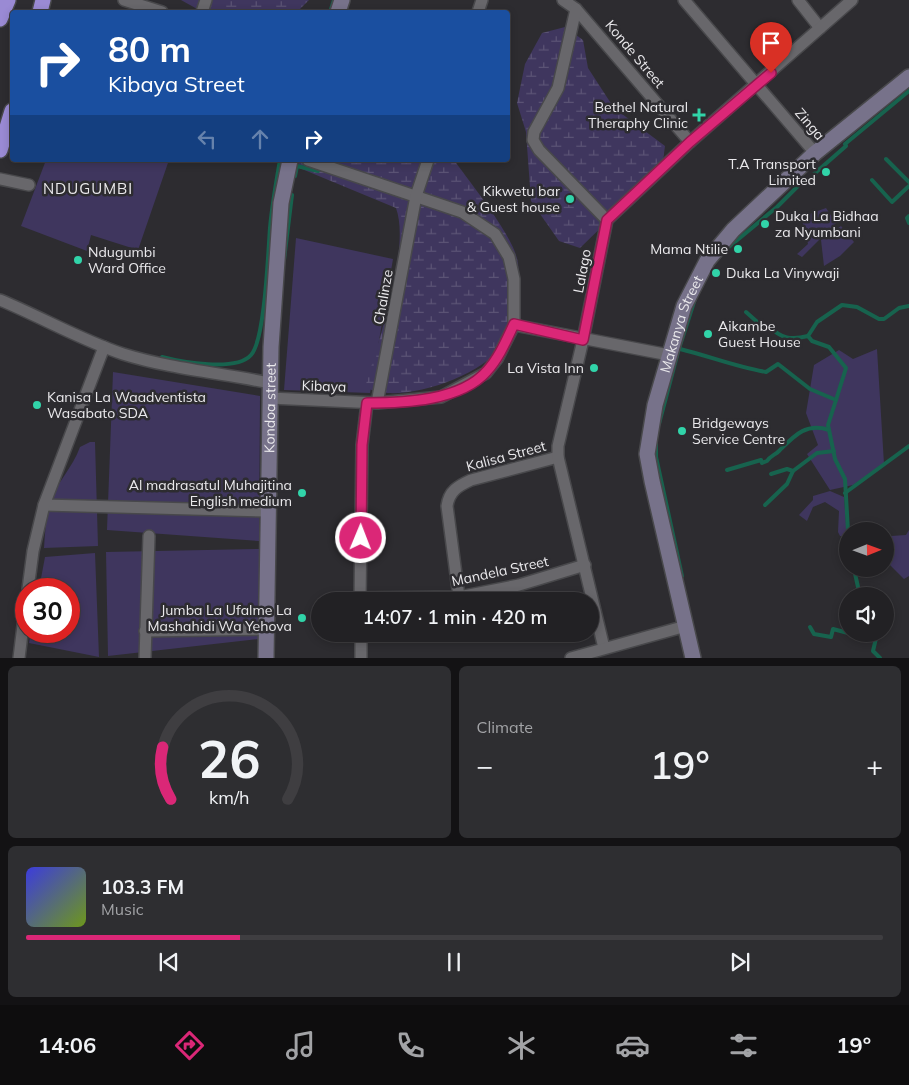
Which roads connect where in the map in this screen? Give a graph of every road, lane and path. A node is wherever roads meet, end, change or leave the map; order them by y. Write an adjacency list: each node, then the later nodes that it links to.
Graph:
1 (8, 0): 9 (highway)
2 (124, 0): 8 (street)
3 (564, 0): 7 (street, Konde Street)
4 (684, 0): 12 (street, Zinga)
5 (798, 0): 10 (street)
6 (852, 0): 10 (street)
7 (576, 9): 14 (street, Konde Street); 23 (street)
8 (156, 10)
9 (0, 19)
10 (820, 28): 12 (street)
11 (909, 77): 16 (street, Makanya Street)
12 (758, 85): 14 (street); 16 (street, Zinga)
13 (10, 118): 15 (highway)
14 (690, 142): 23 (street)
15 (0, 150)
16 (815, 153): 28 (street, Makanya Street)
17 (290, 162): 29 (street, Kondoa street)
18 (314, 162): 22 (street)
19 (427, 162): 22 (street, Chalinze)
20 (0, 179): 21 (street)
21 (29, 185)
22 (416, 196): 25 (street); 31 (street, Chalinze)
23 (607, 220): 26 (street, Lalago)
24 (0, 300): 27 (street)
25 (514, 324): 26 (street); 31 (street, Kibaya)
26 (583, 340): 28 (street); 32 (street, Lalago)
27 (104, 347): 29 (street); 33 (street)
28 (669, 356): 41 (street, Makanya Street)
29 (270, 383): 30 (street, Kondoa street)
30 (270, 398): 31 (street, Kibaya); 34 (street, Kondoa street)
31 (372, 403): 38 (street, Chalinze)
32 (558, 457): 36 (street, Lalago); 39 (street, Kalisa Street)
33 (44, 506): 34 (street); 37 (street)
34 (268, 511): 42 (street, Kondoa street)
35 (149, 536): 43 (street)
36 (585, 566): 40 (street, Mandela Street); 46 (street, Lalago)
37 (29, 578)
38 (360, 592)
39 (458, 592)
40 (482, 592)
41 (686, 626): 46 (street); 52 (street, Makanya Street)
42 (266, 629): 43 (street); 49 (street, Kondoa street)
43 (145, 631): 48 (street)
44 (360, 642): 50 (street)
45 (21, 643): 47 (street)
46 (604, 648): 51 (street)
47 (19, 658)
48 (145, 658)
49 (266, 658)
50 (361, 658)
51 (571, 658)
52 (693, 658)

